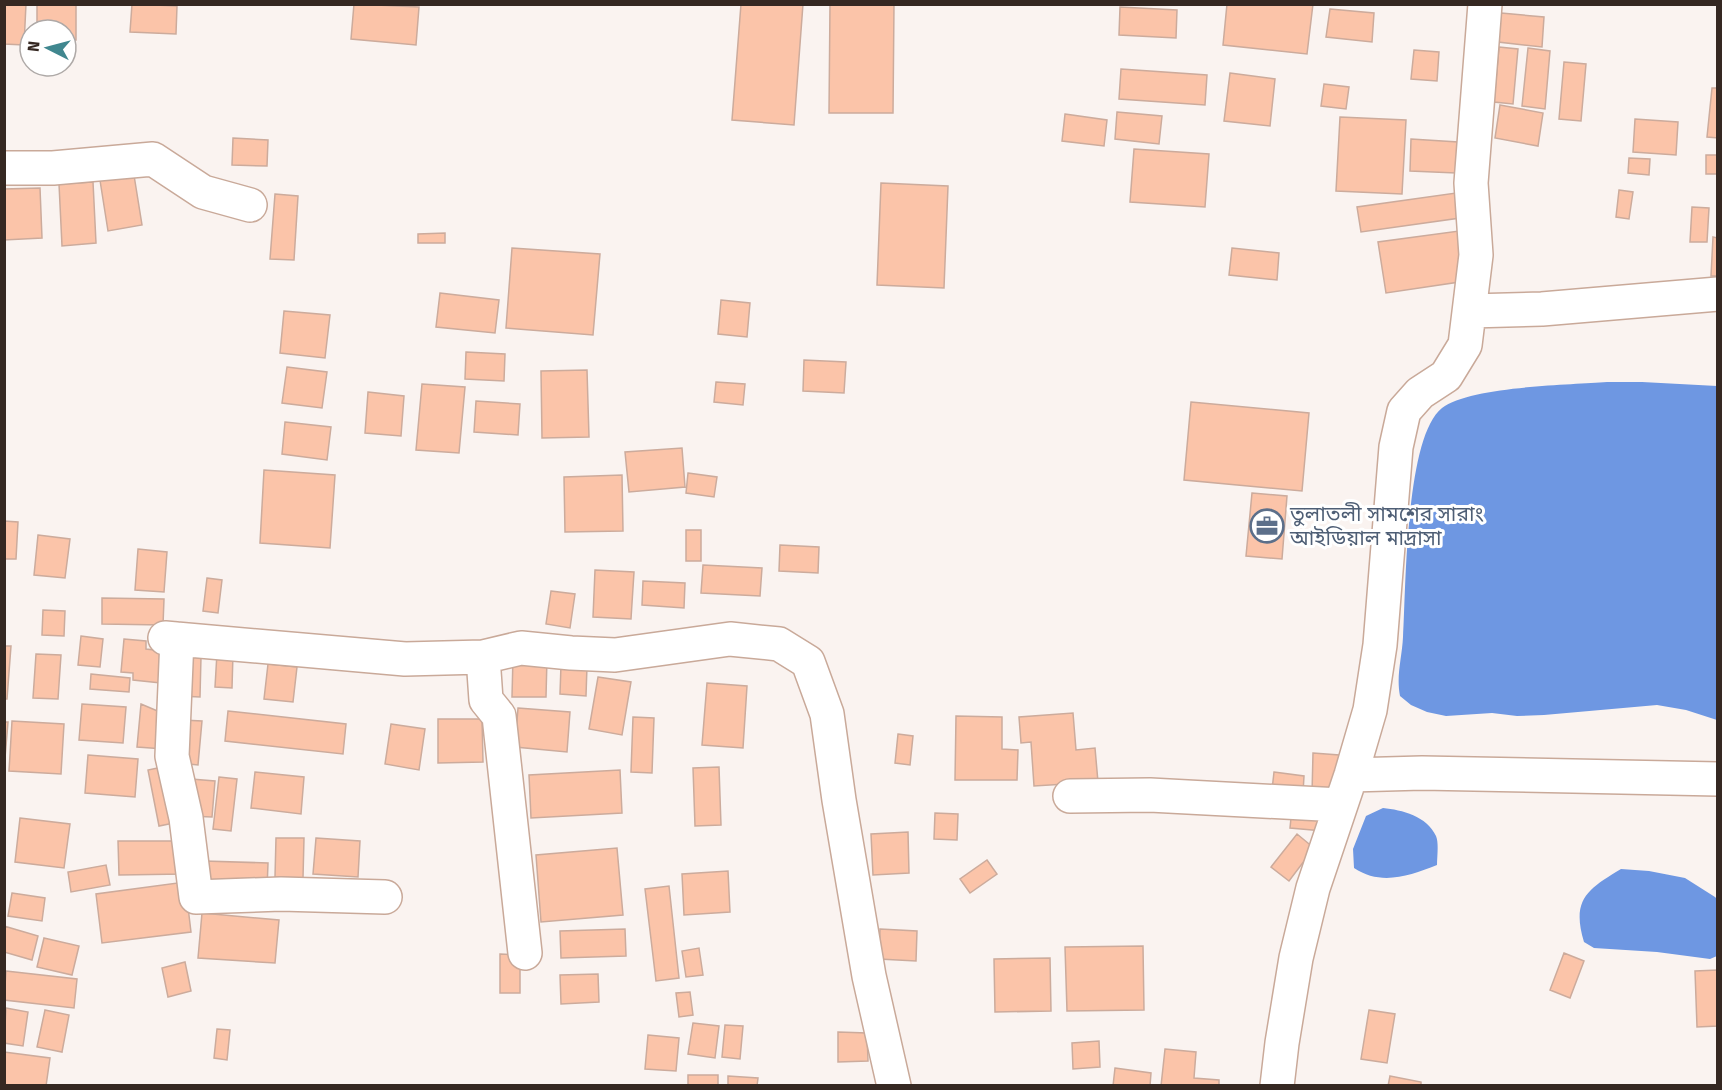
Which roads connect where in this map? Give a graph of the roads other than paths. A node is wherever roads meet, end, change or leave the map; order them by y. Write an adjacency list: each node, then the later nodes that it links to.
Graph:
1 (1485, 4): 5 (street)
2 (4, 168): 3 (street)
3 (250, 205)
4 (1718, 294): 5 (street)
5 (1470, 311): 7 (street)
6 (483, 657): 11 (street); 12 (street); 13 (street)
7 (1351, 775): 8 (street); 10 (street)
8 (1718, 779)
9 (1070, 796): 10 (street)
10 (1340, 805): 14 (street)
11 (385, 897)
12 (525, 953)
13 (894, 1086)
14 (1277, 1086)

